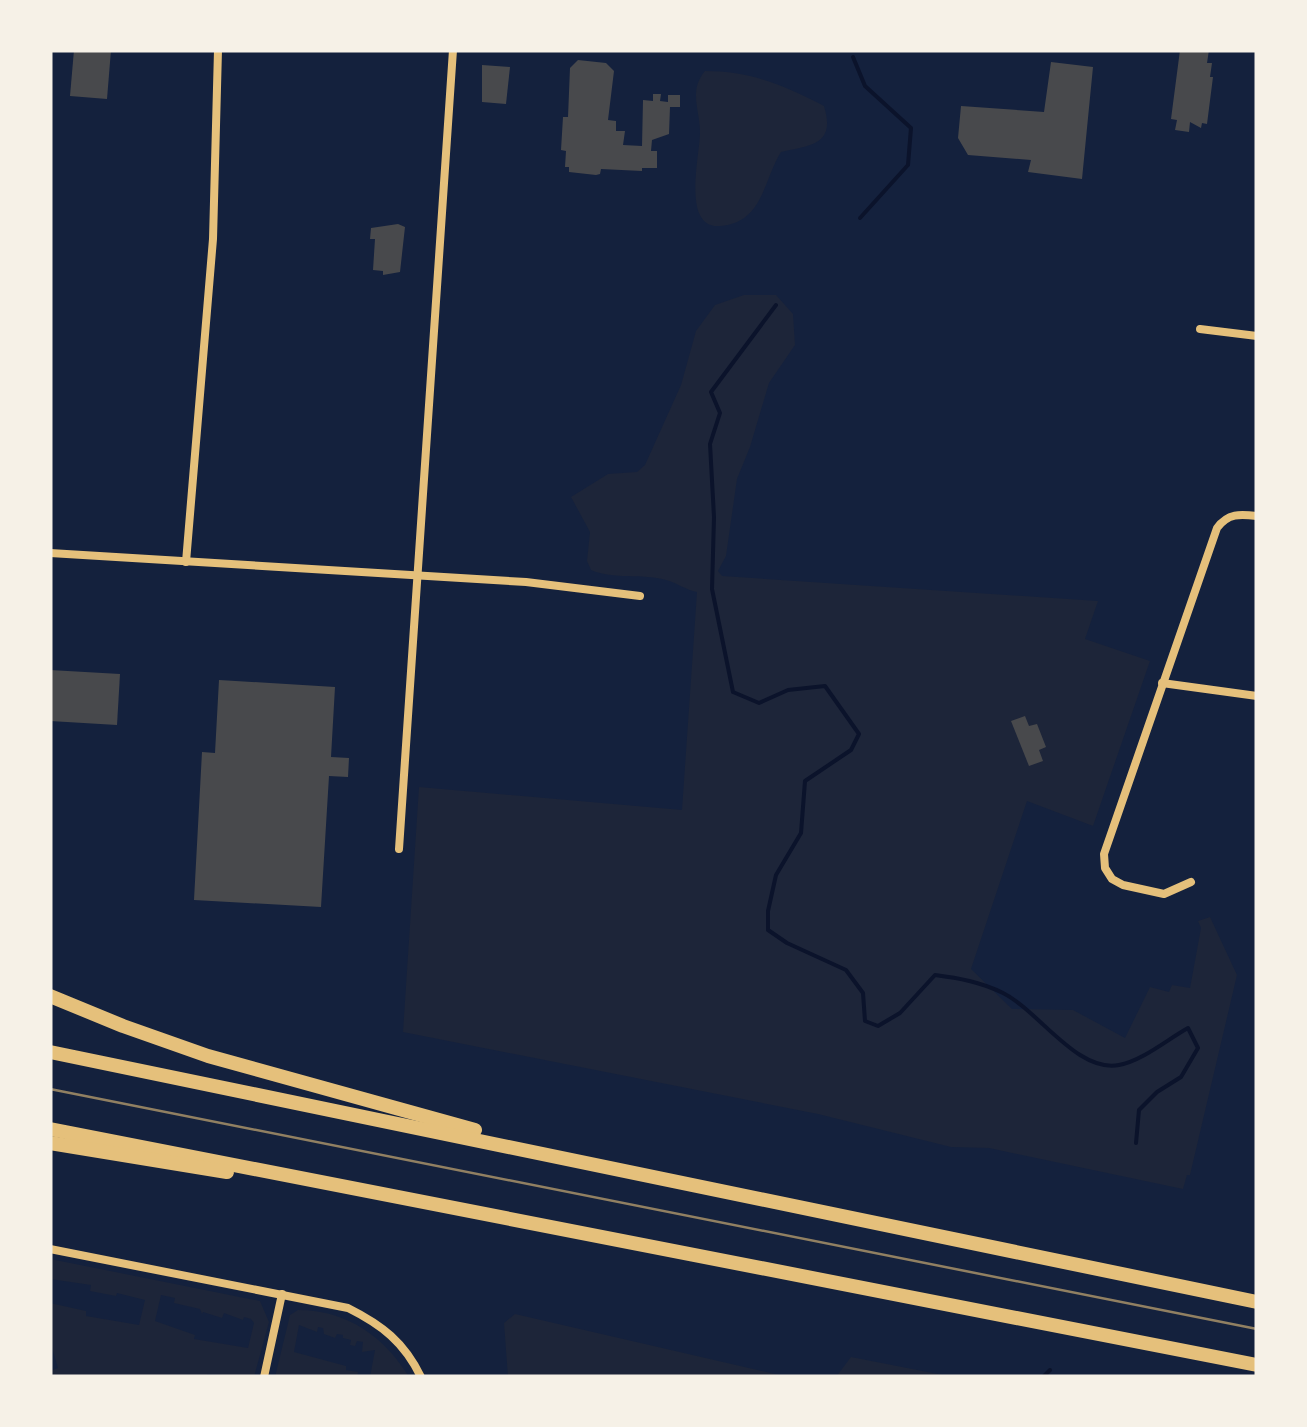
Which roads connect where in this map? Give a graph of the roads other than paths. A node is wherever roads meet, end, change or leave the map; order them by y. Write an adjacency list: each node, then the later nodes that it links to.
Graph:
1 (218, 50): 7 (street)
2 (453, 50): 8 (street)
3 (1200, 330): 4 (street)
4 (1257, 336)
5 (1257, 516): 10 (street)
6 (50, 553): 7 (street)
7 (186, 562): 8 (street)
8 (418, 575): 9 (street); 12 (street)
9 (640, 596)
10 (1162, 683): 11 (street); 13 (street)
11 (1257, 696)
12 (399, 849)
13 (1191, 882)
14 (50, 996): 18 (highway)
15 (50, 1052): 18 (highway)
16 (50, 1129): 19 (highway)
17 (50, 1143): 19 (highway)
18 (817, 1209): 22 (highway)
19 (501, 1215): 23 (highway)
20 (50, 1249): 21 (street)
21 (282, 1294): 24 (street); 25 (street)
22 (1257, 1302)
23 (1257, 1366)
24 (264, 1377)
25 (421, 1377)

